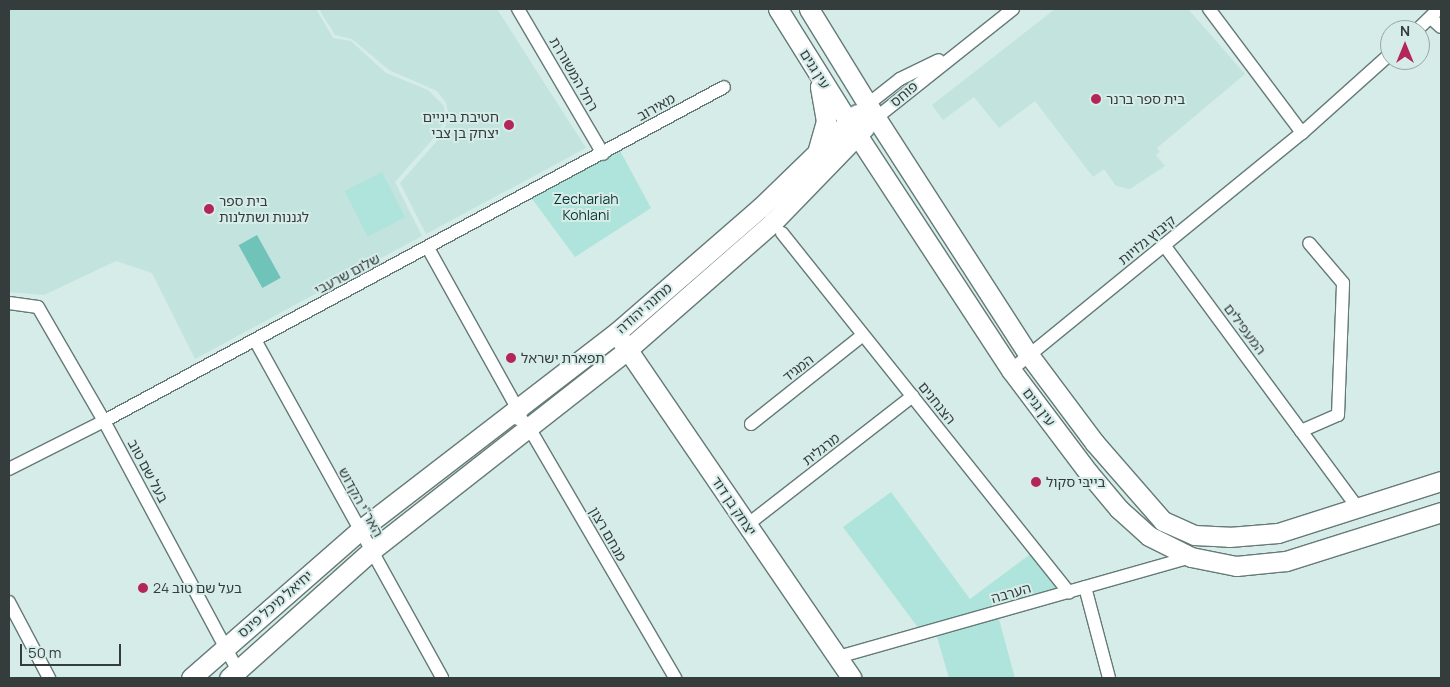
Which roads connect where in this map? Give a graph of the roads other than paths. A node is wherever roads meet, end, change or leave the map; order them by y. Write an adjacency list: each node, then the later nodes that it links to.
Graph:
1 (518, 9): 15 (street, רחל המשוררת)
2 (778, 9): 9 (main road, עין גנים)
3 (809, 9): 11 (main road, עין גנים)
4 (1013, 9): 11 (street, פוחס)
5 (1210, 9): 13 (street)
6 (1435, 13): 7 (street)
7 (1441, 27)
8 (1380, 63): 13 (street, קיבוץ גלויות)
9 (812, 64): 12 (main road, עין גנים); 14 (main road)
10 (724, 88): 15 (street, מאירוב)
11 (871, 111): 12 (main road, פוחס); 25 (main road, עין גנים)
12 (852, 128): 14 (main road, מחנה יהודה); 24 (main road, מחנה יהודה); 26 (main road, עין גנים)
13 (1302, 133): 18 (street, קיבוץ גלויות)
14 (816, 153): 21 (main road, מחנה יהודה)
15 (603, 154): 19 (street, שלום שרעבי)
16 (782, 233): 22 (street, הצנחנים)
17 (1309, 243): 32 (street)
18 (1164, 245): 25 (street, קיבוץ גלויות); 32 (street, המעפילים)
19 (428, 248): 23 (street, שלום שרעבי); 28 (street)
20 (9, 303): 30 (street, בעל שם טוב)
21 (616, 333): 24 (main road, יצחק בן דוד); 28 (main road, מחנה יהודה)
22 (864, 335): 27 (street, הצנחנים); 31 (street, המגיד)
23 (255, 340): 30 (street, שלום שרעבי); 38 (street, האר"י הקדוש)
24 (628, 350): 29 (main road, מחנה יהודה); 37 (main road, יצחק בן דוד)
25 (1029, 355): 26 (street, קיבוץ גלויות); 35 (main road, עין גנים)
26 (1011, 370): 40 (main road, עין גנים)
27 (913, 396): 37 (street, מרגלית); 42 (street, הצנחנים)
28 (513, 412): 29 (street); 38 (main road, מחנה יהודה)
29 (535, 420): 39 (main road, מחנה יהודה); 50 (street, מנחם רצון)
30 (104, 421): 33 (street, שלום שרעבי); 44 (street, בעל שם טוב)
31 (751, 424)
32 (1301, 431): 35 (street, המעפילים)
33 (9, 469)
34 (1441, 481): 35 (main road, עין גנים)
35 (1357, 507)
36 (1441, 512): 40 (main road, עין גנים)
37 (747, 525): 45 (main road, יצחק בן דוד)
38 (360, 530): 39 (street, האר"י הקדוש); 44 (main road, יחיאל מיכל פינס)
39 (371, 551): 46 (main road, יחיאל מיכל פינס); 49 (street, האר"י הקדוש)
40 (1191, 557): 41 (street, הערבה)
41 (1085, 587): 42 (street, הערבה); 52 (street)
42 (1069, 592): 45 (street, הערבה)
43 (9, 602): 47 (street)
44 (226, 648): 46 (street, בעל שם טוב); 48 (main road, יחיאל מיכל פינס)
45 (838, 658): 51 (main road, יצחק בן דוד)
46 (236, 676)
47 (49, 678)
48 (191, 678)
49 (442, 678)
50 (675, 678)
51 (852, 678)
52 (1109, 678)

